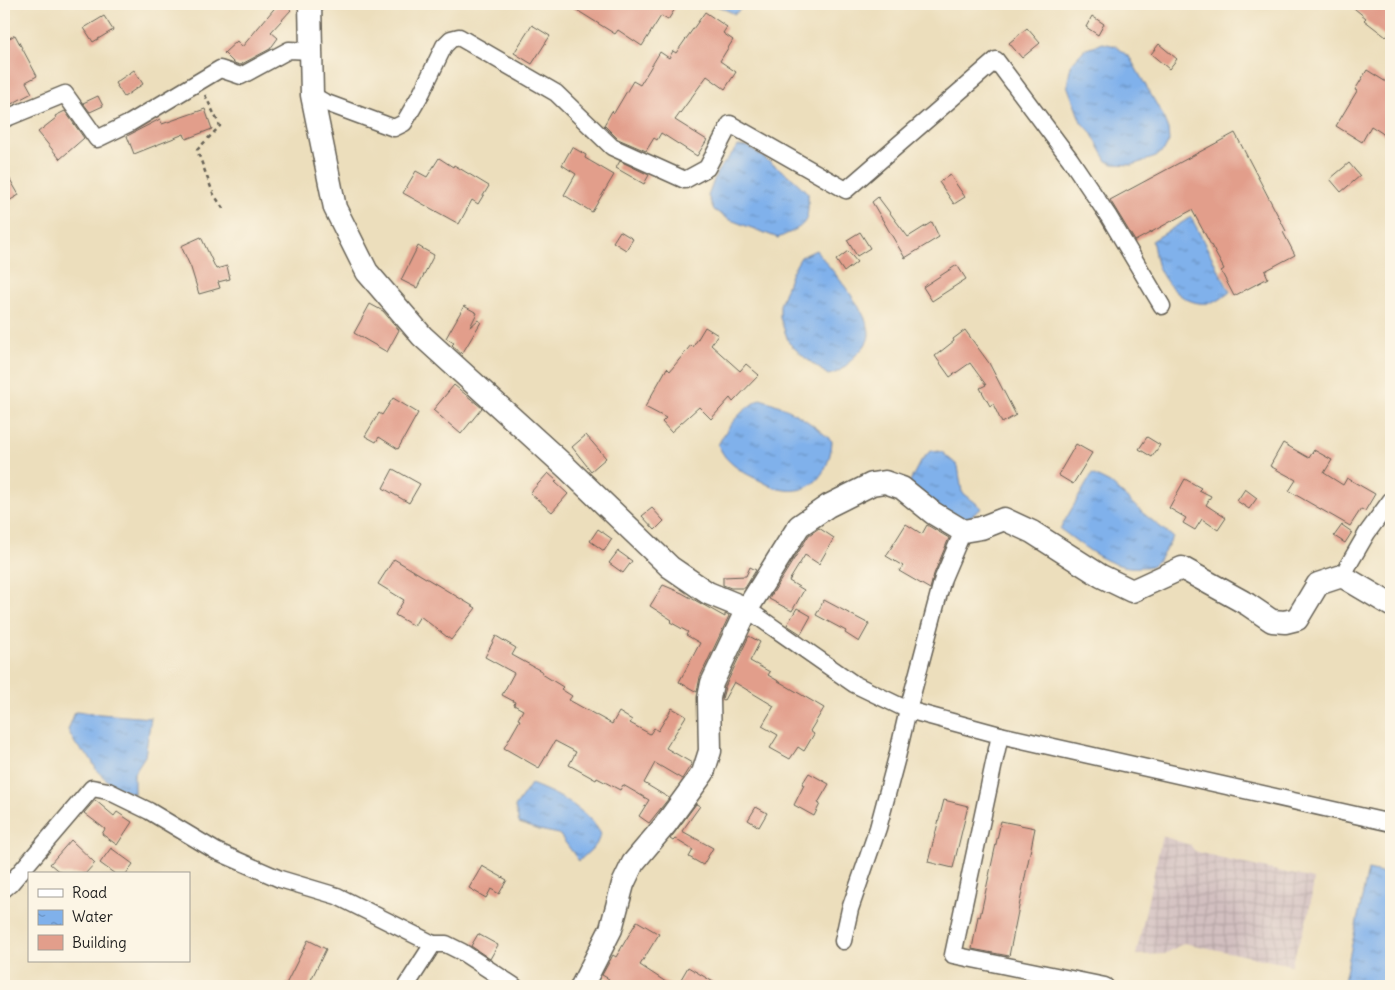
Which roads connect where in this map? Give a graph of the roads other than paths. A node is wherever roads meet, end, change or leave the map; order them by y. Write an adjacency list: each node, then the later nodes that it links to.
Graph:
1 (310, 4): 2 (street)
2 (311, 51): 3 (street); 4 (street)
3 (312, 95): 5 (street); 10 (street)
4 (4, 119)
5 (1162, 306)
6 (1391, 500): 8 (street)
7 (963, 531): 8 (street); 10 (street); 11 (street)
8 (1342, 576): 9 (street)
9 (1391, 605)
10 (747, 609): 11 (street); 19 (street)
11 (908, 710): 12 (street); 15 (street)
12 (1000, 735): 13 (street); 20 (street)
13 (1391, 823)
14 (4, 889): 16 (street)
15 (843, 941)
16 (433, 944): 17 (street); 18 (street)
17 (406, 986)
18 (514, 986)
19 (582, 986)
20 (1104, 986)

